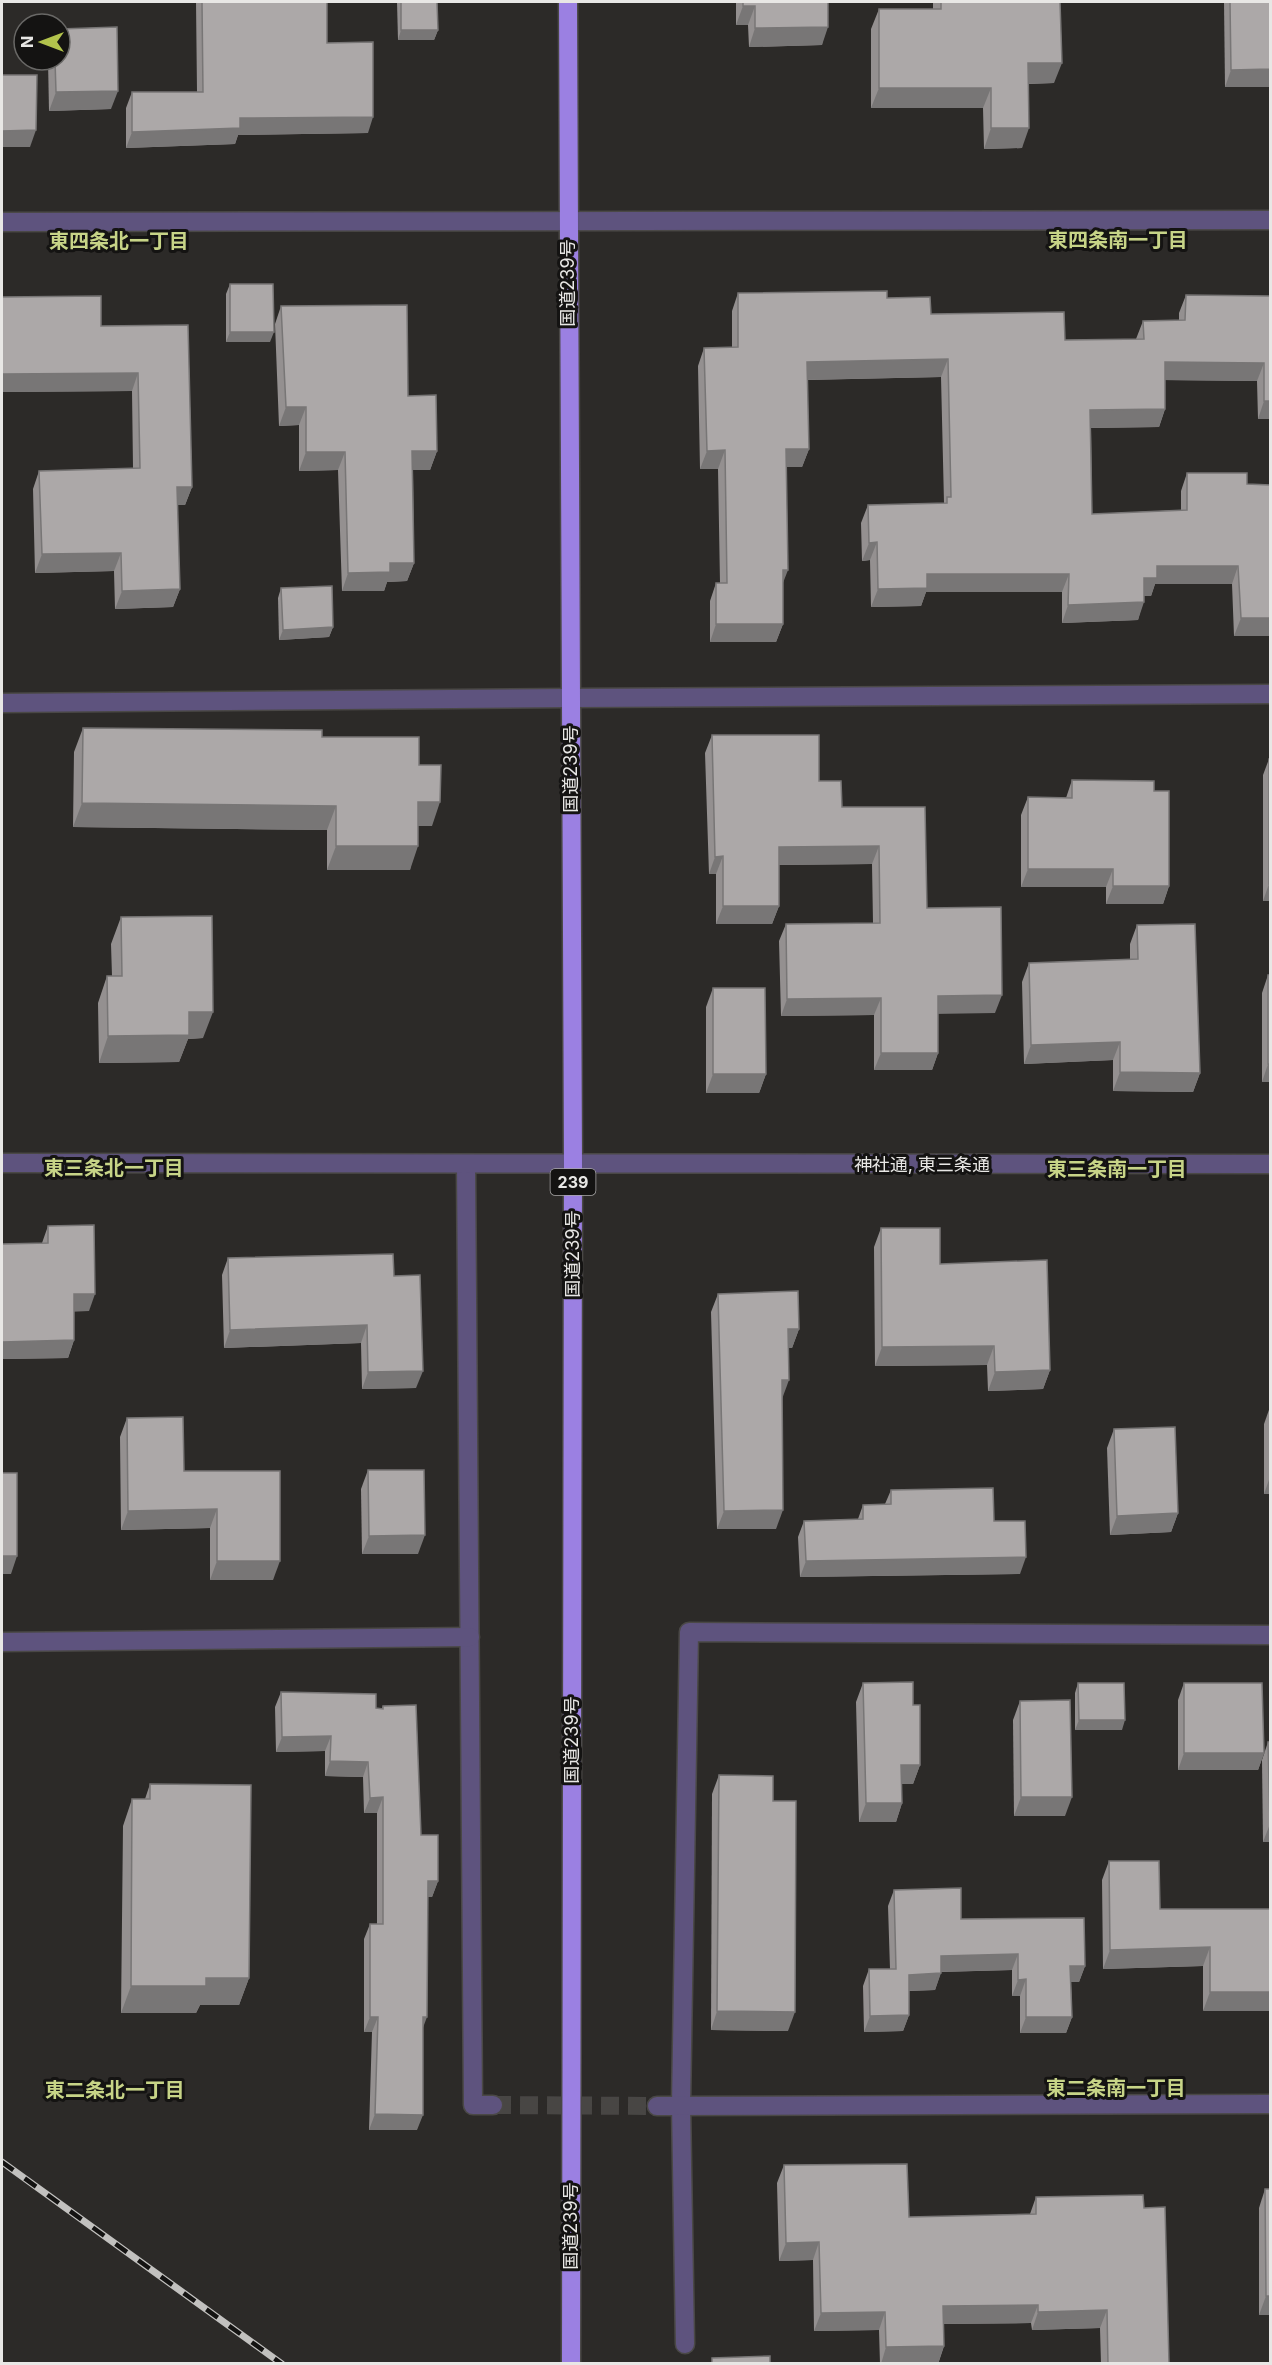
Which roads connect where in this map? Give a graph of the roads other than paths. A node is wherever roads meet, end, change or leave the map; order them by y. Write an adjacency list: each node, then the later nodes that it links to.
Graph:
1 (568, 2): 2 (highway, 国道239号 / 239)
2 (568, 220): 3 (street); 4 (street); 6 (highway, 国道239号 / 239)
3 (1270, 220)
4 (2, 222)
5 (1270, 694): 6 (street)
6 (571, 698): 7 (street); 11 (highway, 国道239号 / 239)
7 (2, 703)
8 (2, 1163): 9 (street, 神社通, 東三条通)
9 (466, 1164): 11 (street, 神社通, 東三条通); 13 (street)
10 (1270, 1164): 11 (street, 神社通, 東三条通)
11 (573, 1165): 20 (highway, 国道239号 / 239)
12 (1270, 1635): 17 (street)
13 (470, 1637): 14 (street); 16 (street)
14 (2, 1642)
15 (1270, 2104): 17 (street)
16 (493, 2105)
17 (681, 2105): 18 (street); 19 (street)
18 (657, 2106)
19 (685, 2344)
20 (571, 2364)

